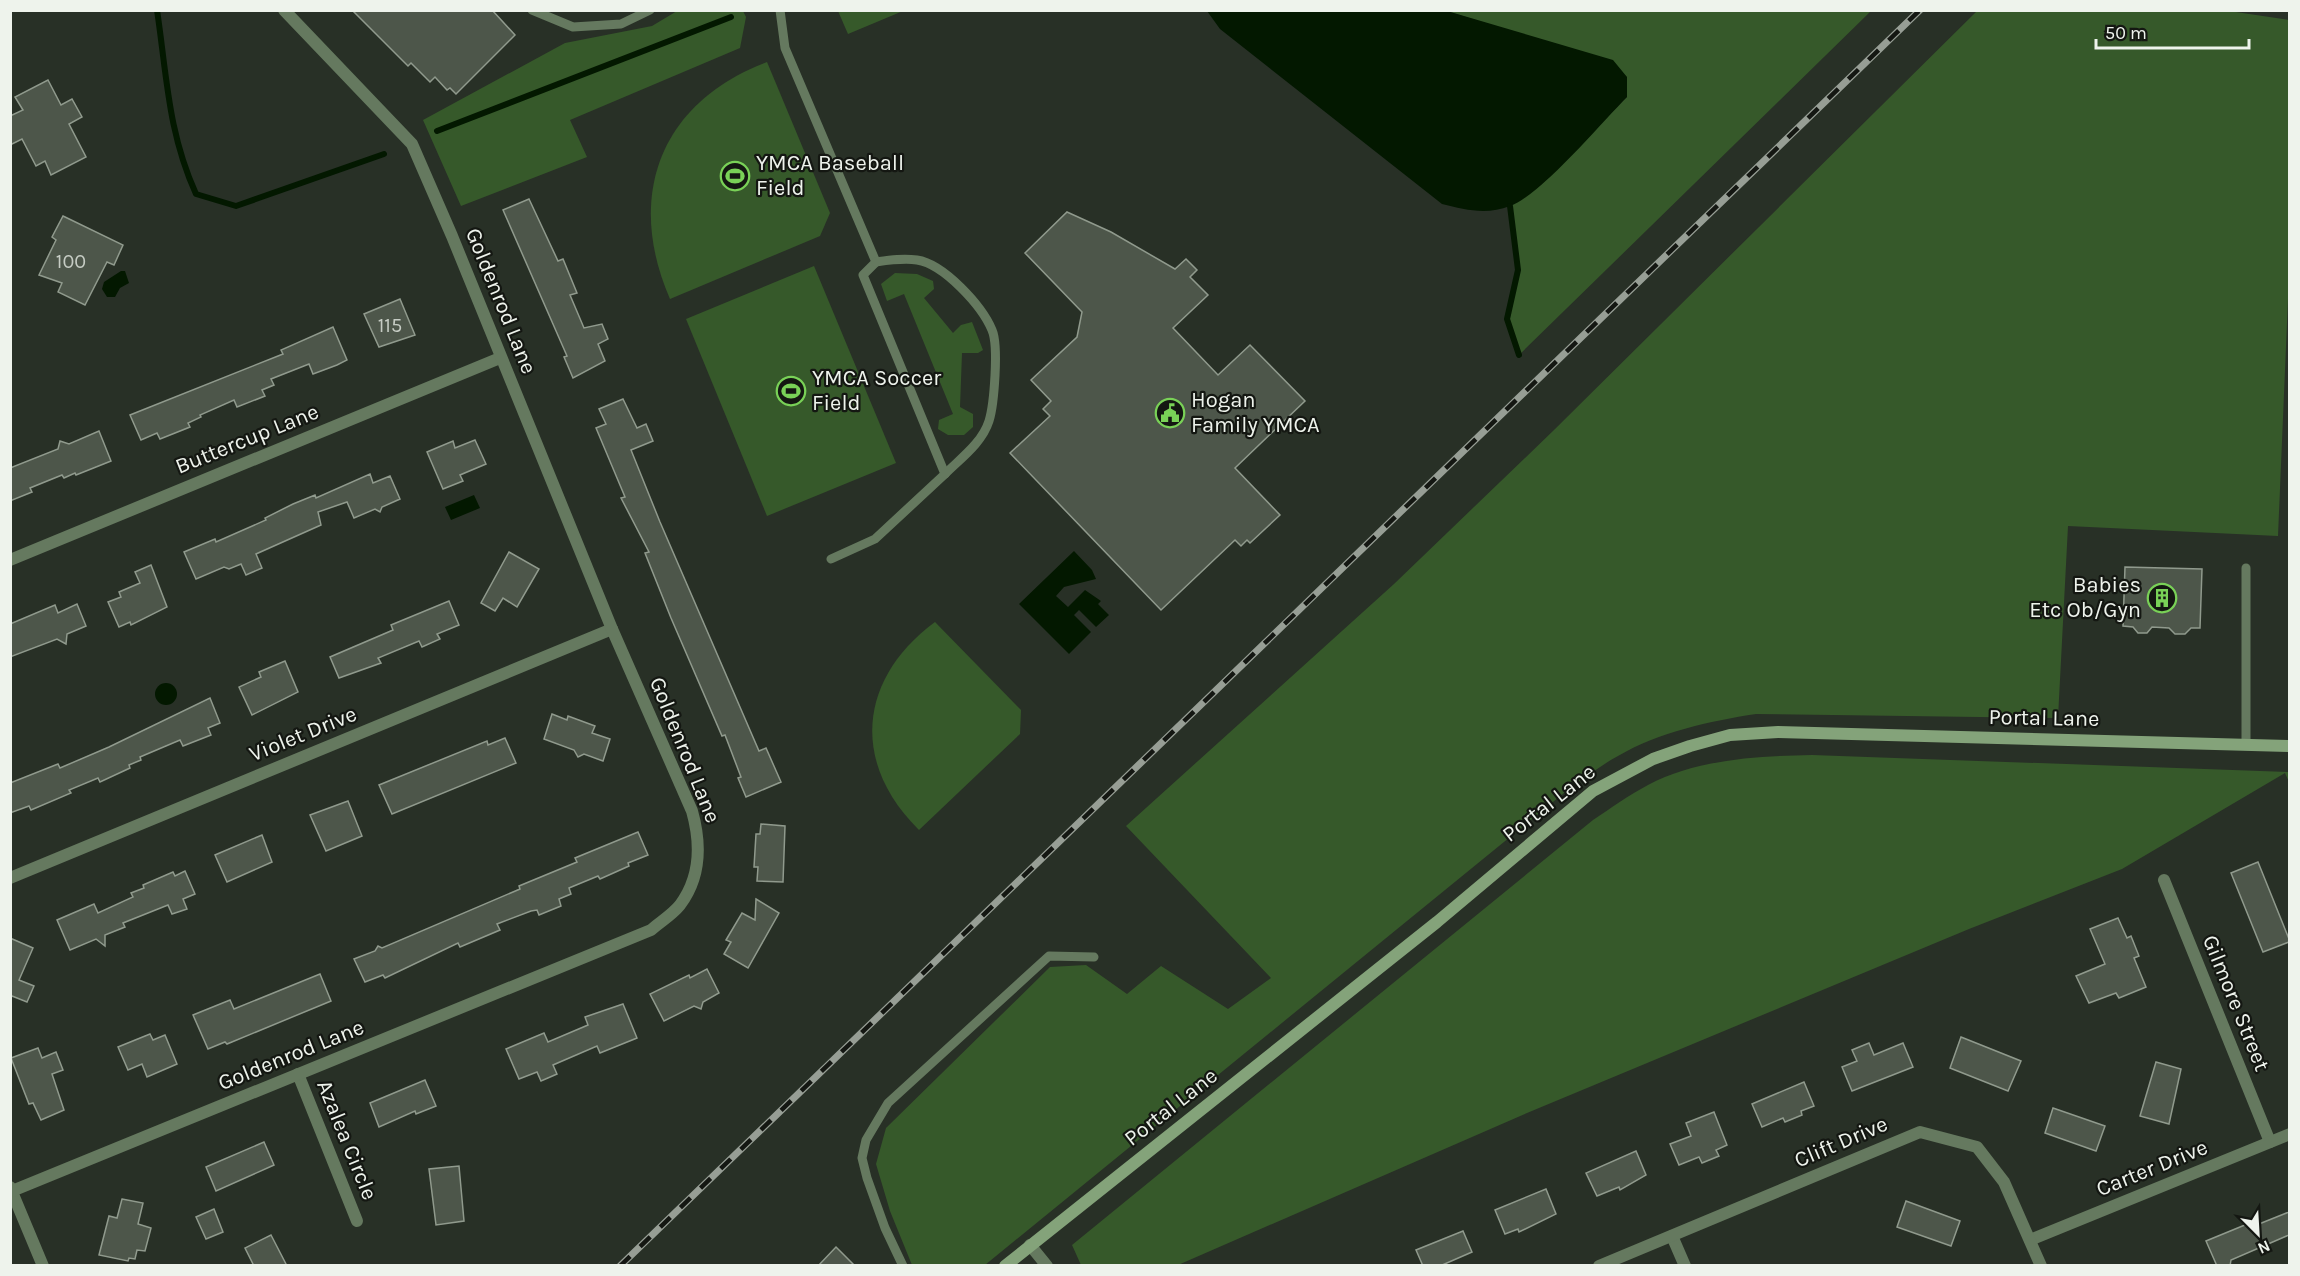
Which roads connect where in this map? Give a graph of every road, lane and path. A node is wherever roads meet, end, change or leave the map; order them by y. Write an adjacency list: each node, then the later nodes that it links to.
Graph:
1 (284, 10): 6 (street, Goldenrod Lane)
2 (532, 10): 3 (lane)
3 (650, 10)
4 (780, 10): 5 (lane)
5 (876, 262): 7 (lane); 7 (lane)
6 (500, 358): 9 (street, Buttercup Lane); 11 (street, Goldenrod Lane)
7 (945, 474): 8 (lane)
8 (831, 559)
9 (10, 560)
10 (2246, 568): 12 (lane)
11 (612, 629): 14 (street, Violet Drive); 17 (street, Goldenrod Lane)
12 (2246, 745): 13 (street, Portal Lane); 24 (street, Portal Lane)
13 (2289, 746)
14 (10, 878)
15 (2164, 880): 19 (street, Gilmore Street)
16 (1094, 957): 26 (lane)
17 (298, 1074): 20 (street, Goldenrod Lane); 21 (street, Azalea Circle)
18 (2289, 1134): 19 (street, Carter Drive)
19 (2270, 1142): 23 (street, Carter Drive)
20 (11, 1189): 25 (street)
21 (357, 1221)
22 (1672, 1236): 23 (street, Clift Drive); 29 (street, Clift Drive); 30 (street)
23 (2030, 1240): 31 (street, Clift Drive)
24 (1030, 1245): 27 (street, Portal Lane); 28 (street)
25 (43, 1266)
26 (903, 1266)
27 (1005, 1266)
28 (1047, 1266)
29 (1599, 1266)
30 (1685, 1266)
31 (2041, 1266)

